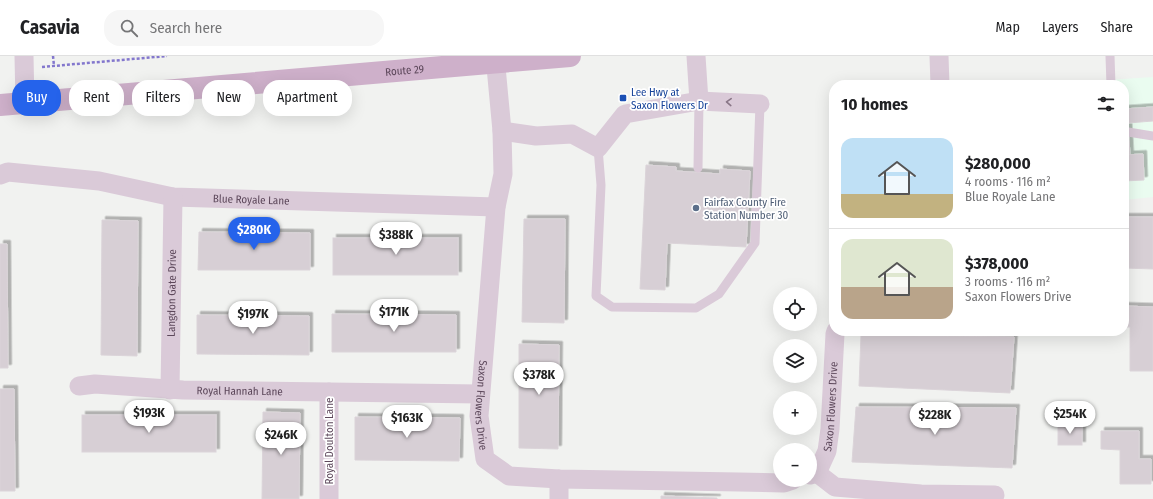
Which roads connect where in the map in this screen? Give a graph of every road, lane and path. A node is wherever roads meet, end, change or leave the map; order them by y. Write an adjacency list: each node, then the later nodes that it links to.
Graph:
1 (53, 56): 9 (path)
2 (167, 56): 9 (path)
3 (570, 56): 7 (main road, Route 29)
4 (696, 56): 14 (street)
5 (939, 56): 11 (street)
6 (1110, 56): 12 (lane)
7 (495, 59): 13 (main road, Route 29); 18 (street, Saxon Flowers Drive)
8 (25, 62): 9 (path); 10 (street)
9 (54, 66)
10 (25, 80)
11 (940, 80)
12 (1111, 80)
13 (61, 100)
14 (699, 100): 16 (street, one-way to 14); 21 (street); 22 (lane)
15 (12, 104): 17 (main road, Route 29)
16 (760, 104): 21 (lane)
17 (0, 105)
18 (502, 131): 21 (street); 25 (street, Saxon Flowers Drive)
19 (1129, 132): 20 (lane)
20 (1153, 136)
21 (598, 148)
22 (698, 168)
23 (4, 174): 24 (street, Blue Royale Lane)
24 (173, 197): 25 (street, Blue Royale Lane); 28 (street, Langdon Gate Drive)
25 (496, 207): 30 (street, Saxon Flowers Drive)
26 (835, 336): 31 (street, Saxon Flowers Drive)
27 (79, 386): 28 (street, Royal Hannah Lane)
28 (170, 390): 29 (street, Royal Hannah Lane)
29 (329, 392): 30 (street, Royal Doulton Lane); 38 (street, Royal Doulton Lane)
30 (480, 394): 33 (street, Saxon Flowers Drive)
31 (817, 469)
32 (817, 476): 37 (street)
33 (559, 479): 35 (street, Saxon Flowers Drive); 39 (street)
34 (773, 484): 35 (street, Saxon Flowers Drive)
35 (739, 491)
36 (995, 495): 37 (street)
37 (921, 496)
38 (329, 499)
39 (559, 499)

